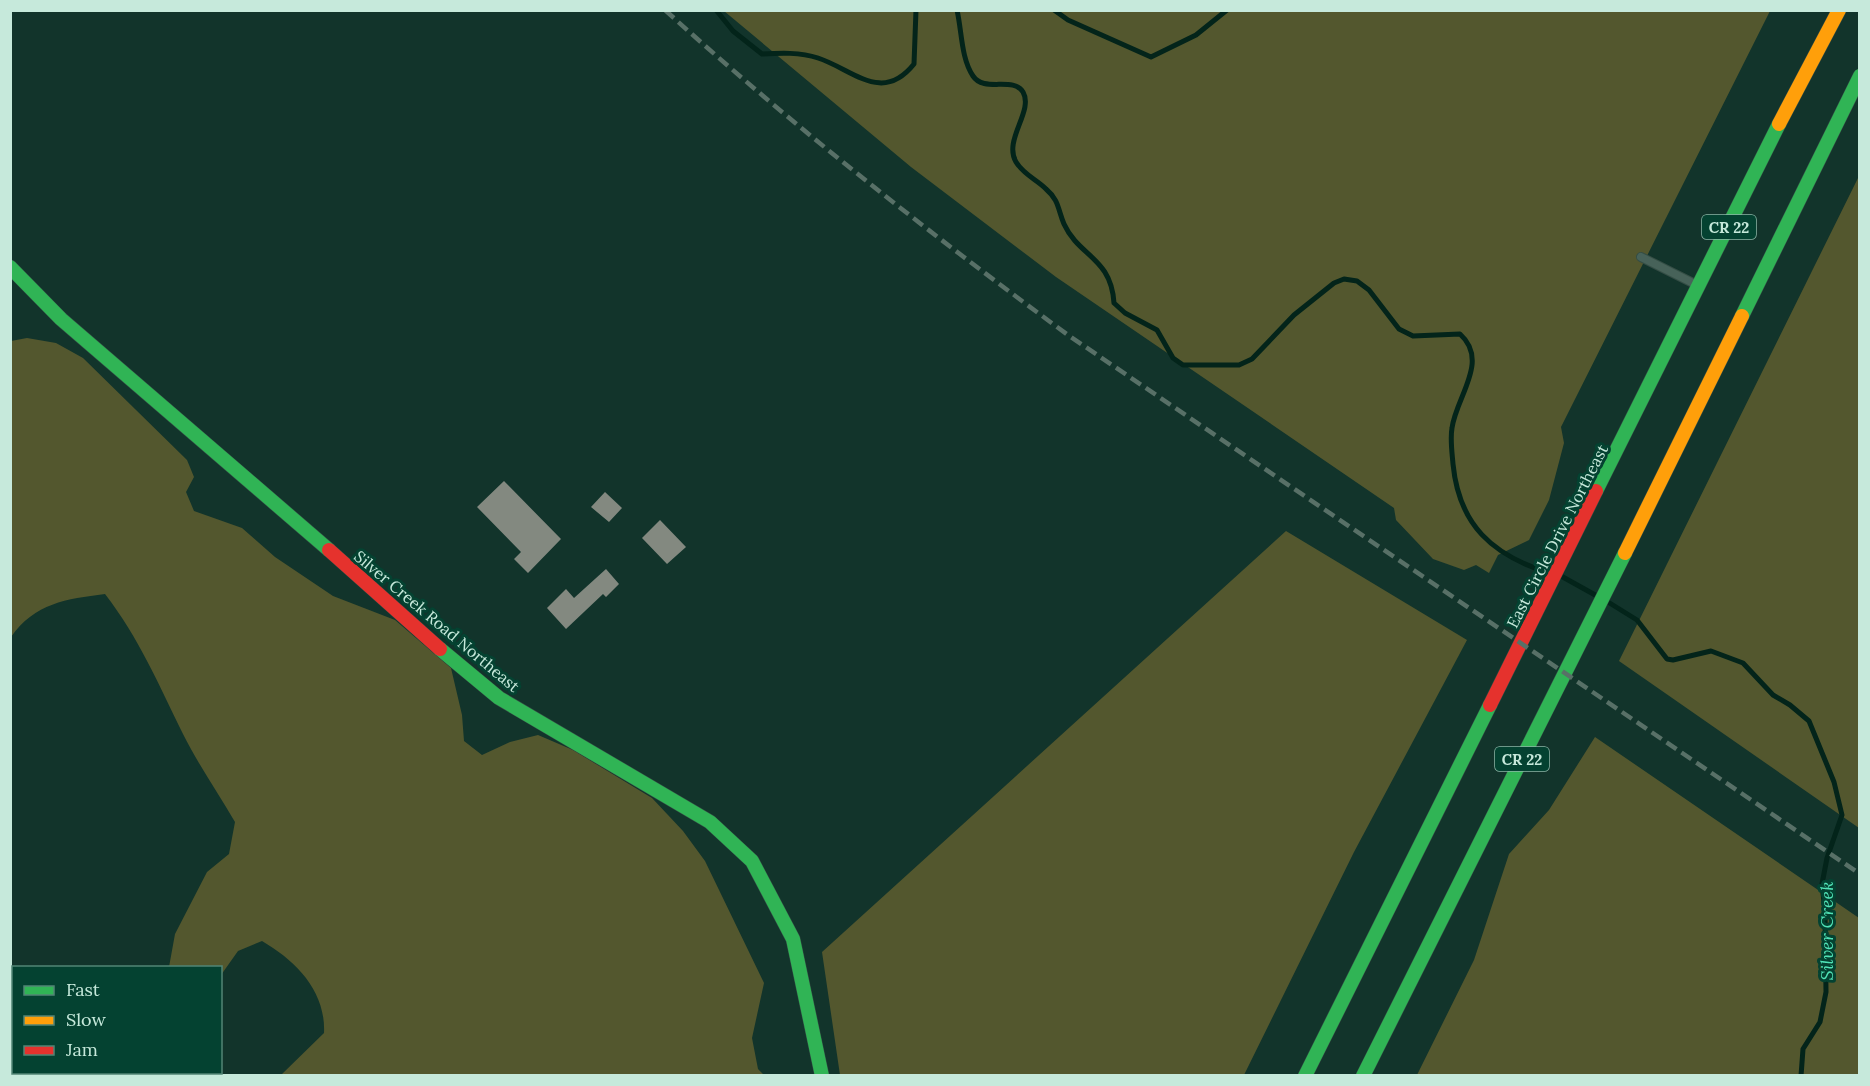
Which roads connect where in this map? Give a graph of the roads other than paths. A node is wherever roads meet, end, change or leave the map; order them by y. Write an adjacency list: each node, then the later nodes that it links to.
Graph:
1 (1839, 10): 5 (main road, East Circle Drive Northeast / CR 22)
2 (1860, 76): 8 (main road, CR 22)
3 (1641, 257): 5 (lane)
4 (10, 267): 6 (main road, Silver Creek Road Northeast)
5 (1700, 286): 7 (main road, East Circle Drive Northeast / CR 22)
6 (822, 1076)
7 (1305, 1076)
8 (1363, 1076)

